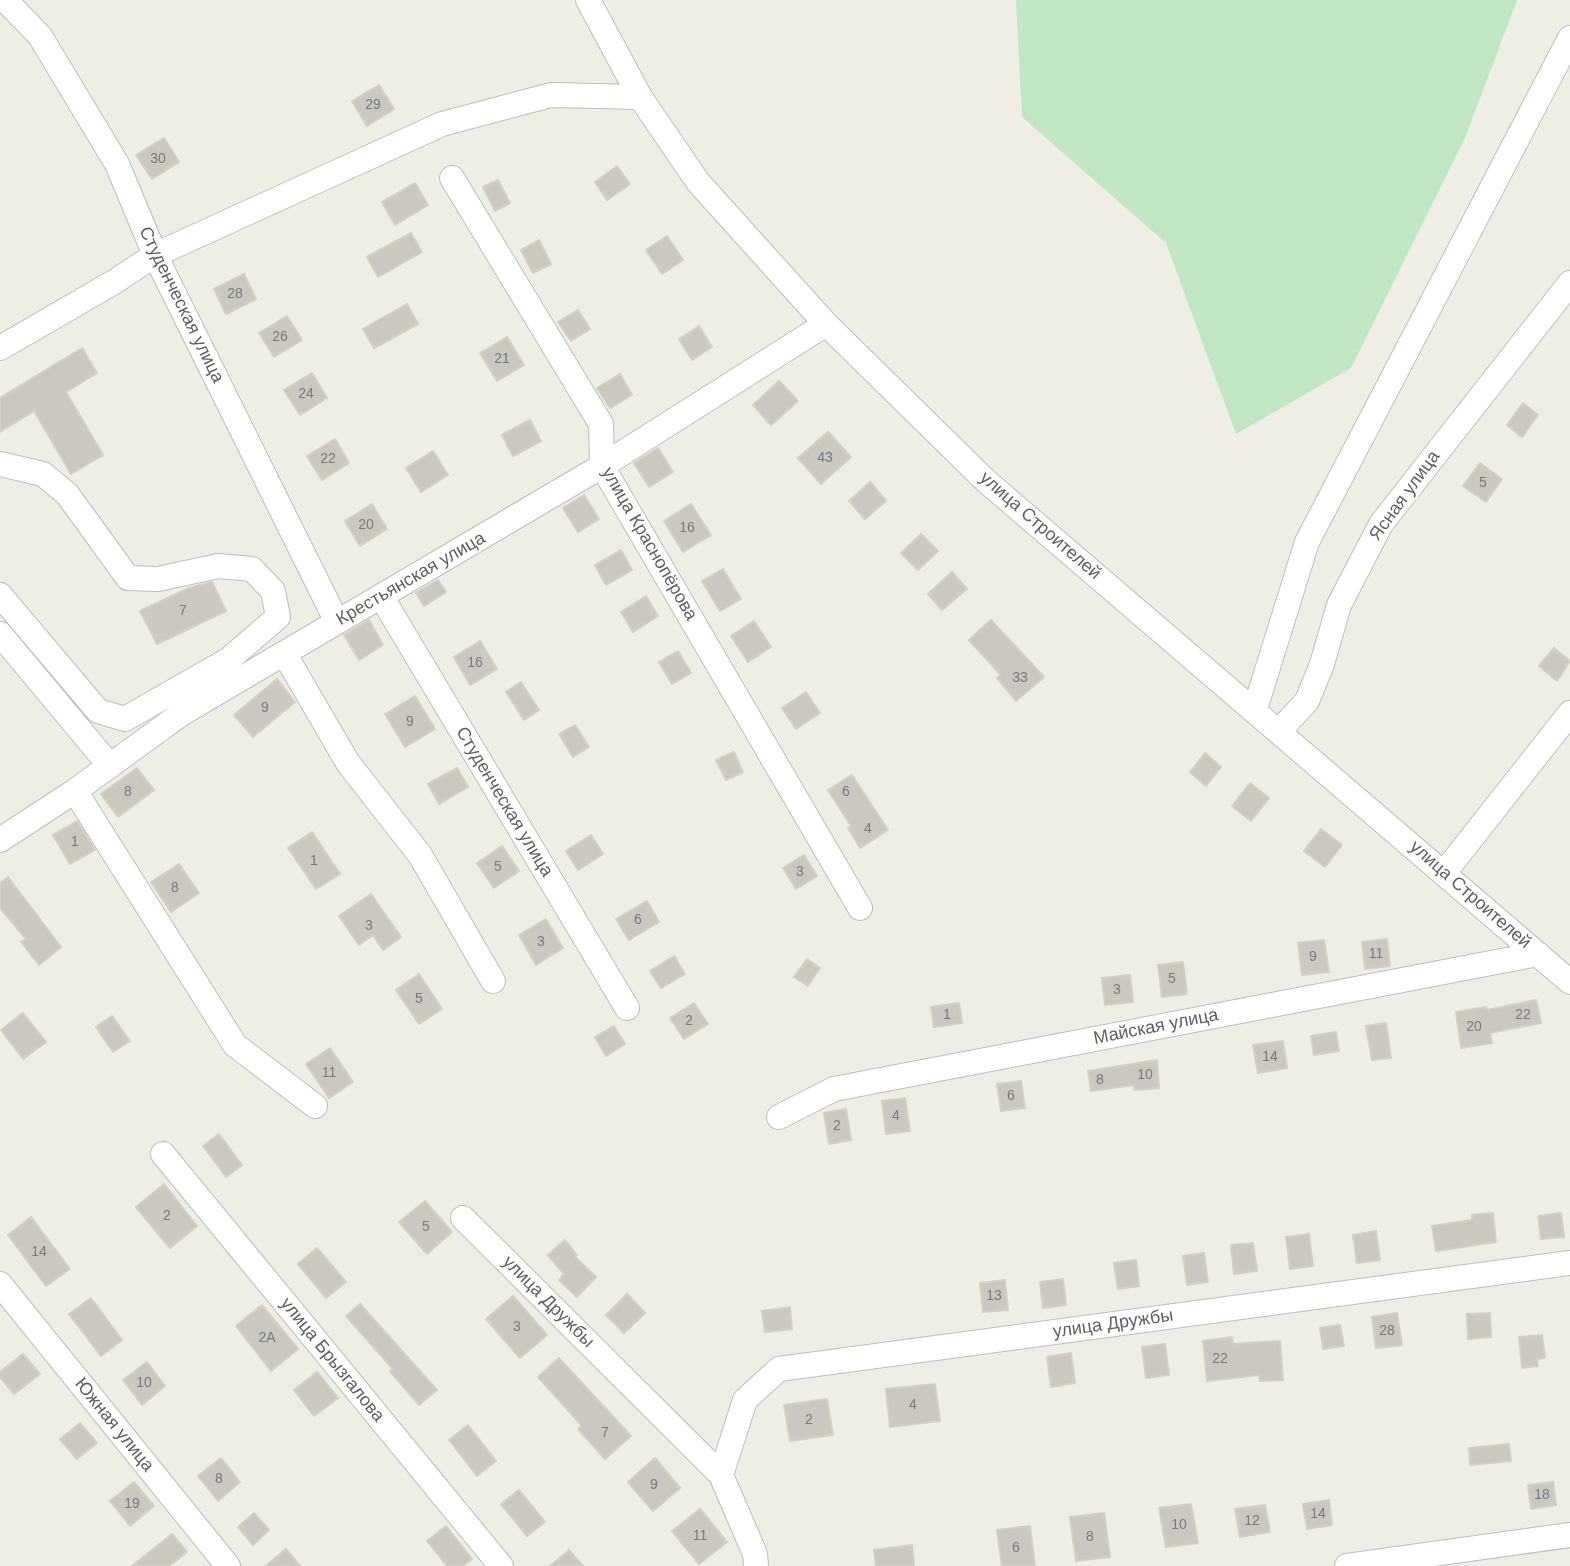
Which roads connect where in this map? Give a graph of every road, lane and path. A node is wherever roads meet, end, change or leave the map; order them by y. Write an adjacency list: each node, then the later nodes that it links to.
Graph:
1 (5, 0): 6 (street, Студенческая улица)
2 (588, 0): 4 (street, улица Строителей)
3 (1570, 38): 17 (street)
4 (640, 97): 6 (street); 8 (street, улица Строителей)
5 (452, 178): 11 (street, улица Краснопёрова)
6 (155, 255): 9 (street); 14 (street, Студенческая улица)
7 (1570, 283): 19 (street, Ясная улица)
8 (826, 324): 11 (street, Крестьянская улица); 17 (street, улица Строителей)
9 (0, 348)
10 (0, 464): 12 (street)
11 (602, 466): 13 (street, Крестьянская улица); 24 (street, улица Краснопёрова)
12 (0, 595)
13 (381, 596): 14 (street, Крестьянская улица); 28 (street, Студенческая улица)
14 (338, 622): 16 (street, Крестьянская улица)
15 (0, 634): 20 (street)
16 (284, 653): 20 (street, Крестьянская улица); 26 (street)
17 (1255, 709): 19 (street, улица Строителей)
18 (1570, 713): 23 (street)
19 (1279, 731): 23 (street, улица Строителей)
20 (110, 766): 21 (street, Крестьянская улица)
21 (75, 792): 22 (street, Крестьянская улица); 29 (street)
22 (0, 840)
23 (1444, 873): 25 (street, улица Строителей)
24 (860, 908)
25 (1538, 954): 27 (street, улица Строителей); 30 (street, Майская улица)
26 (493, 981)
27 (1570, 982)
28 (627, 1008)
29 (315, 1106)
30 (779, 1117)
31 (163, 1154): 38 (street, улица Брызгалова)
32 (463, 1217): 35 (street, улица Дружбы)
33 (1570, 1263): 35 (street, улица Дружбы)
34 (0, 1284): 37 (street, Южная улица)
35 (721, 1475): 39 (street, улица Дружбы)
36 (1570, 1535): 40 (street)
37 (228, 1566)
38 (501, 1566)
39 (756, 1566)
40 (1347, 1566)

